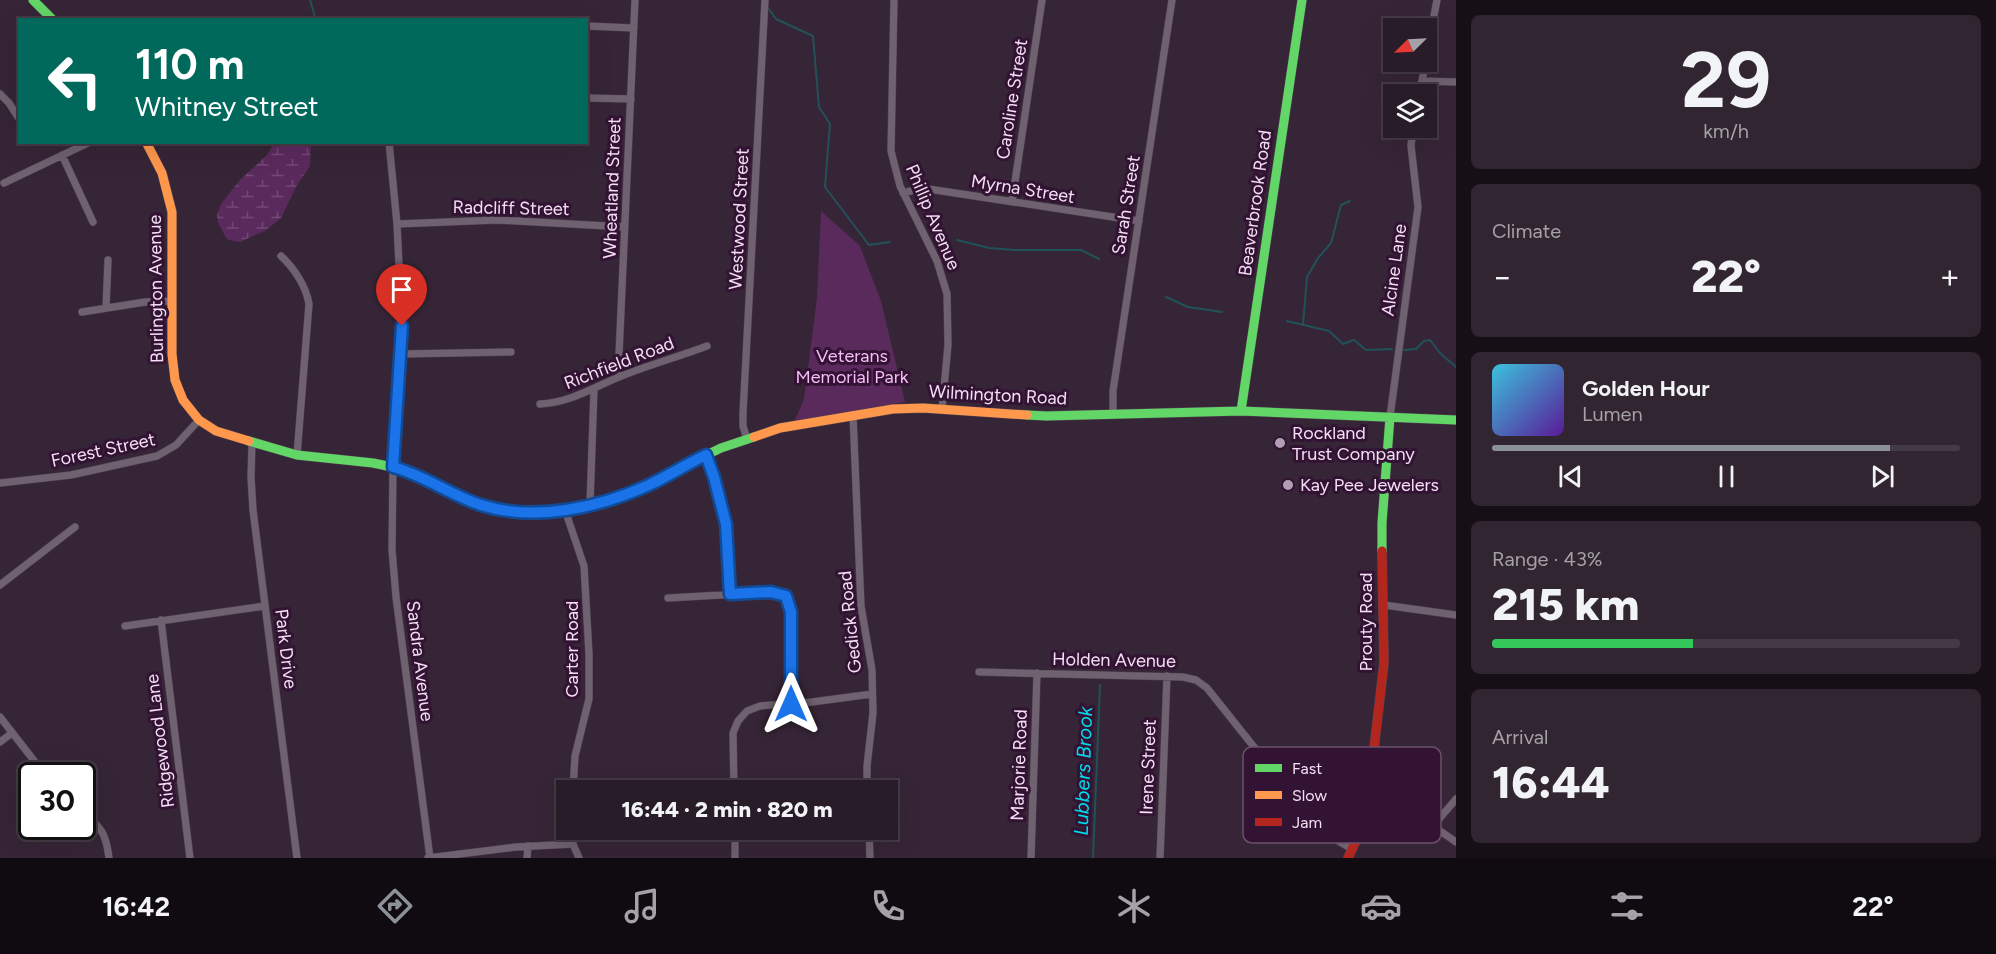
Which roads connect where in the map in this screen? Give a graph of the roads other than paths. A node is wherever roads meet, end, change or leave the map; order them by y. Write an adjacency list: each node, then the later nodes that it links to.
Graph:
1 (33, 0): 9 (main road)
2 (635, 0): 12 (street, Wheatland Street)
3 (765, 0): 52 (street, Westwood Street)
4 (894, 0): 27 (street, Phillip Avenue)
5 (1042, 0): 28 (street, Caroline Street)
6 (1172, 0): 29 (street, Sarah Street)
7 (1302, 0): 45 (main road, Beaverbrook Road)
8 (1437, 0): 10 (street)
9 (51, 18)
10 (1434, 18)
11 (588, 26): 12 (street)
12 (634, 28): 19 (street, Wheatland Street)
13 (1424, 72): 14 (street)
14 (1422, 81): 15 (street); 16 (street)
15 (1456, 82)
16 (1421, 84)
17 (0, 94): 20 (street)
18 (588, 98): 19 (street)
19 (631, 99): 32 (street, Wheatland Street)
20 (18, 117)
21 (1412, 138): 48 (street, Alcine Lane)
22 (86, 144): 25 (street)
23 (147, 144): 35 (main road, Burlington Avenue)
24 (389, 144): 31 (street, Sandra Avenue)
25 (62, 155): 26 (street); 30 (street)
26 (4, 183)
27 (903, 193): 28 (street, Myrna Street); 44 (street, Phillip Avenue)
28 (1011, 202): 29 (street, Myrna Street)
29 (1139, 221): 46 (street, Sarah Street)
30 (93, 222)
31 (396, 224): 32 (street, Radcliff Street); 40 (street, Sandra Avenue)
32 (625, 227): 41 (street, Wheatland Street)
33 (281, 256): 54 (street)
34 (108, 260): 36 (street)
35 (172, 301): 36 (street); 49 (main road, Burlington Avenue)
36 (106, 308): 37 (street)
37 (82, 312)
38 (707, 346): 41 (street, Richfield Road)
39 (511, 352): 40 (street)
40 (401, 354): 56 (street, Sandra Avenue)
41 (618, 377): 42 (street, Richfield Road)
42 (594, 390): 43 (street, Richfield Road); 58 (street)
43 (540, 404)
44 (942, 409): 46 (main road, Wilmington Road); 47 (main road, Wilmington Road)
45 (1241, 411): 46 (main road, Wilmington Road); 48 (main road, Wilmington Road)
46 (1113, 414)
47 (853, 415): 52 (main road, Wilmington Road); 72 (street, Gedick Road)
48 (1390, 417): 50 (main road, Wilmington Road); 64 (main road, Prouty Road)
49 (199, 420): 51 (main road, Burlington Avenue); 57 (street, Forest Street)
50 (1456, 420)
51 (210, 428): 53 (main road, Wilmington Road)
52 (747, 439): 55 (main road, Wilmington Road)
53 (252, 442): 54 (main road, Wilmington Road); 65 (street, Park Drive)
54 (297, 455): 56 (main road, Wilmington Road)
55 (706, 455): 58 (main road, Wilmington Road); 62 (street)
56 (393, 467): 59 (main road, Wilmington Road); 98 (street, Sandra Avenue)
57 (0, 483)
58 (590, 504): 59 (main road, Wilmington Road)
59 (565, 510): 80 (street, Carter Road)
60 (75, 527): 61 (street)
61 (0, 585)
62 (730, 594): 63 (street); 73 (street)
63 (668, 597)
64 (1384, 605): 66 (street); 78 (main road, Prouty Road)
65 (265, 606): 67 (street); 97 (street, Park Drive)
66 (1456, 615)
67 (161, 620): 68 (street); 96 (street, Ridgewood Lane)
68 (125, 626)
69 (979, 672): 70 (street, Holden Avenue)
70 (1037, 673): 71 (street, Holden Avenue); 103 (street, Marjorie Road)
71 (1167, 676): 77 (street, Holden Avenue); 104 (street, Irene Street)
72 (872, 694): 73 (street); 82 (street, Gedick Road)
73 (791, 704): 81 (street)
74 (0, 717): 75 (street)
75 (12, 733): 76 (street); 79 (street)
76 (0, 742)
77 (1253, 747)
78 (1375, 747)
79 (35, 762)
80 (574, 780)
81 (734, 780)
82 (867, 780)
83 (1456, 800): 84 (street)
84 (1441, 817)
85 (96, 825): 95 (street)
86 (1441, 832): 90 (street)
87 (573, 840): 92 (street)
88 (735, 840): 101 (street)
89 (869, 840): 102 (street)
90 (1456, 842)
91 (1338, 843): 94 (street, Holden Avenue)
92 (573, 844): 93 (street); 100 (street)
93 (528, 846): 98 (street); 99 (street)
94 (1350, 853)
95 (109, 858)
96 (190, 858)
97 (297, 858)
98 (429, 858)
99 (527, 858)
100 (579, 858)
101 (735, 858)
102 (870, 858)
103 (1031, 858)
104 (1160, 858)

